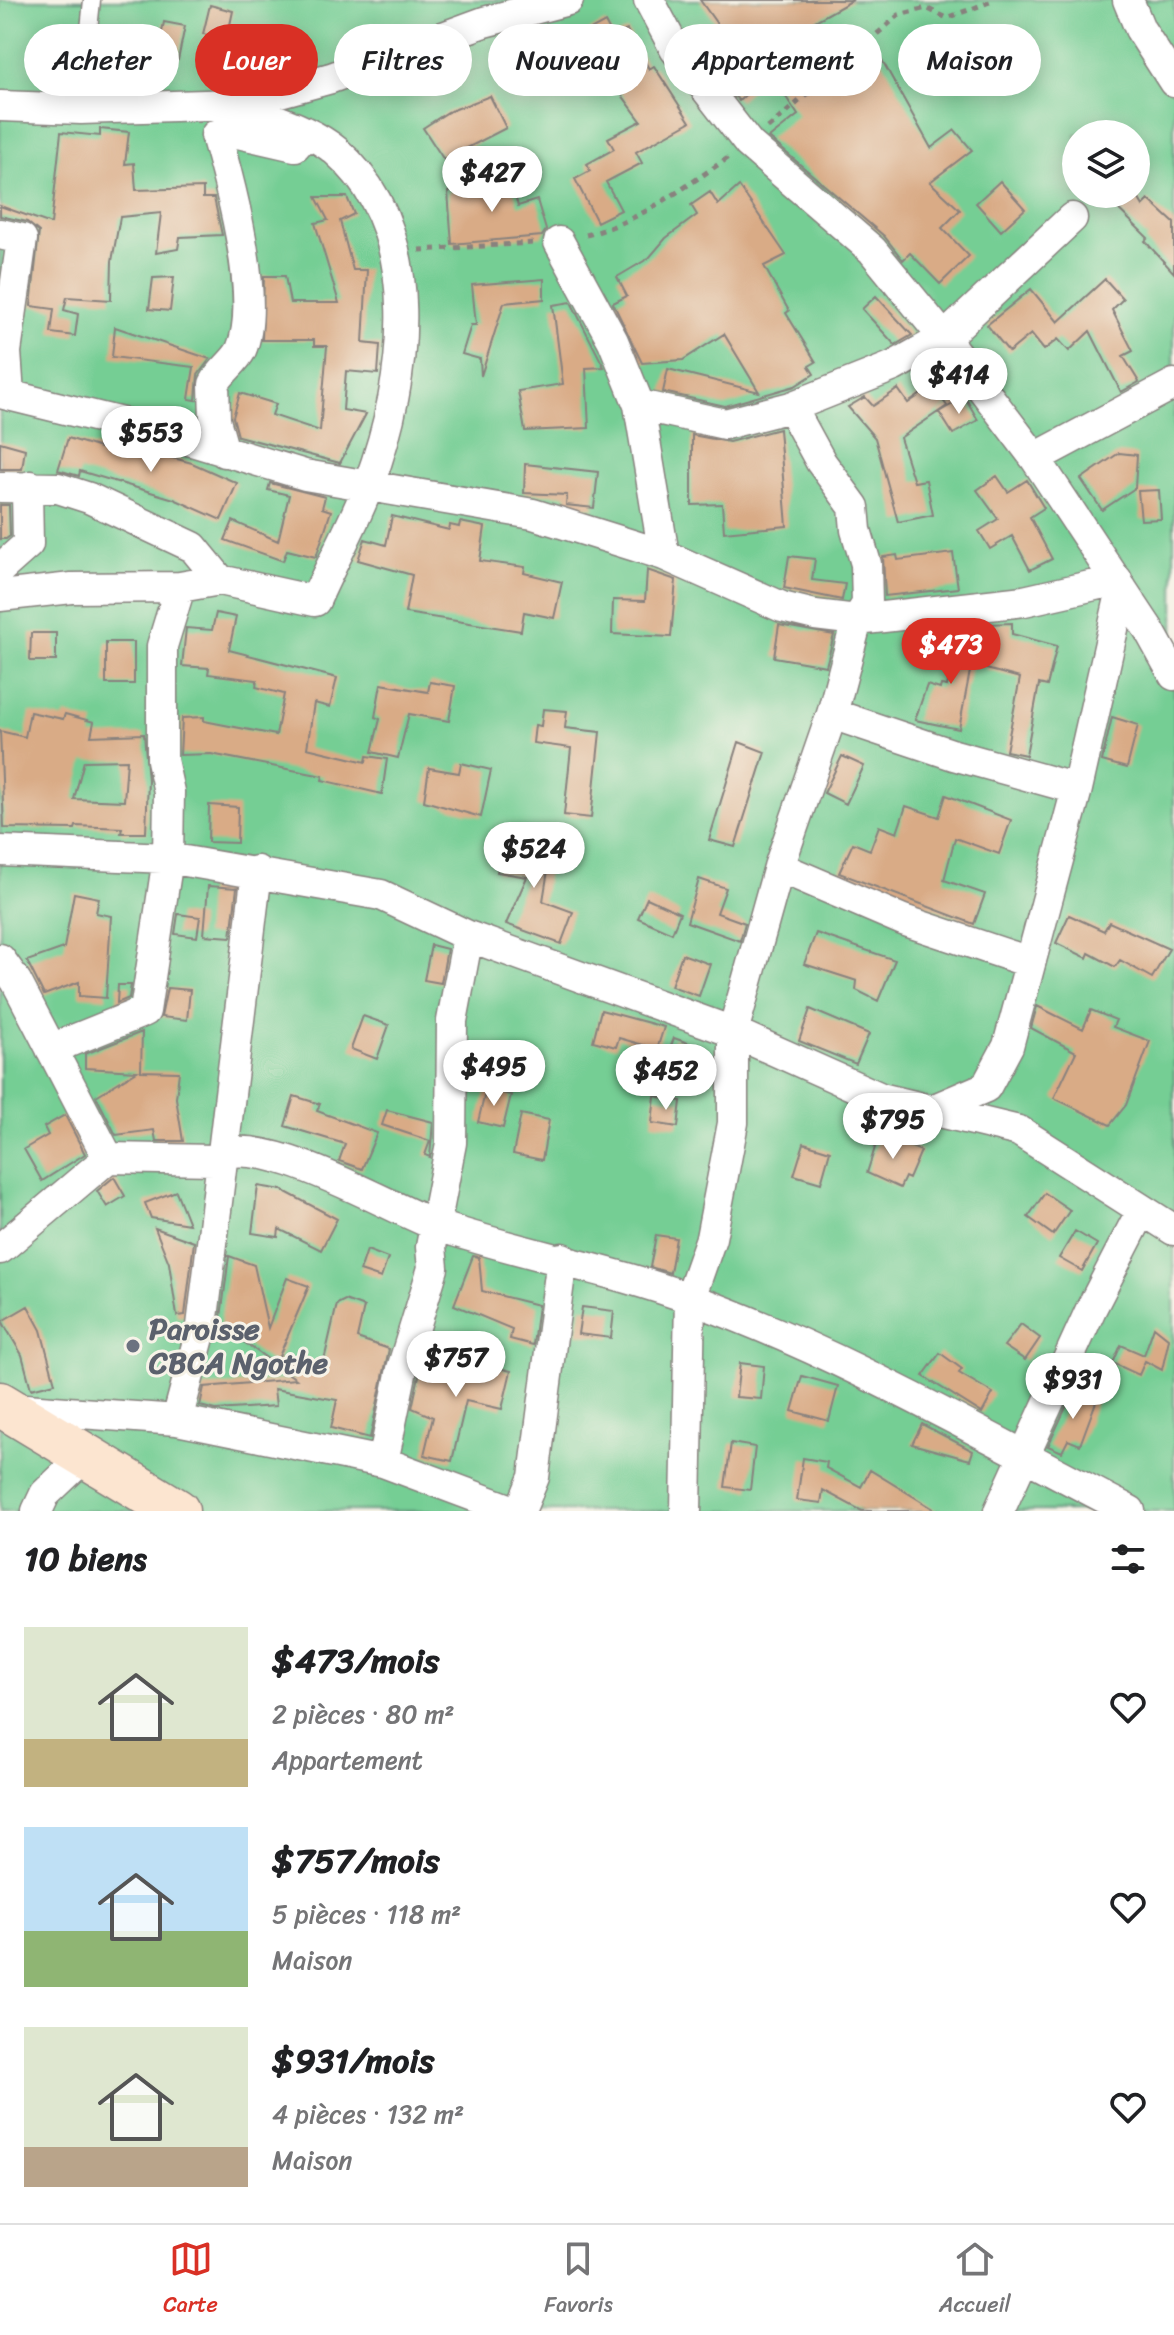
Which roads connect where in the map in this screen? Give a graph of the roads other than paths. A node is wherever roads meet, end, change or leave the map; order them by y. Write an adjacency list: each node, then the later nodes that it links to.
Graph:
1 (92, 0): 8 (lane)
2 (568, 0): 6 (street)
3 (649, 0): 13 (street)
4 (1128, 0): 5 (street)
5 (1174, 82)
6 (236, 104): 8 (street); 9 (street)
7 (0, 106): 8 (street)
8 (81, 109)
9 (305, 134): 18 (street); 21 (street)
10 (1072, 218): 13 (street)
11 (0, 234): 15 (street)
12 (559, 242): 16 (street)
13 (944, 338): 17 (street); 19 (street)
14 (1174, 384): 19 (street)
15 (5, 394): 18 (street)
16 (639, 405): 17 (street); 23 (street)
17 (791, 407): 29 (street)
18 (224, 452): 21 (street)
19 (1035, 458): 26 (street)
20 (31, 486): 22 (street); 24 (street); 25 (street)
21 (368, 486): 23 (street); 25 (street)
22 (0, 487)
23 (664, 555): 29 (street)
24 (0, 569)
25 (220, 580): 27 (street)
26 (1120, 584): 29 (street); 30 (street); 33 (street)
27 (180, 587): 28 (street); 35 (street)
28 (0, 596)
29 (857, 620): 32 (street)
30 (1162, 631): 31 (street)
31 (1174, 675)
32 (832, 714): 33 (street); 36 (street)
33 (1077, 789): 40 (street)
34 (0, 851): 35 (street)
35 (168, 858): 37 (street); 42 (street)
36 (779, 867): 40 (street); 41 (street)
37 (257, 871): 38 (street); 44 (street)
38 (468, 936): 41 (street); 47 (street)
39 (0, 959): 42 (street)
40 (1029, 962): 43 (street)
41 (733, 1032): 43 (street); 51 (street)
42 (51, 1049): 45 (street)
43 (937, 1108): 46 (street)
44 (223, 1152): 45 (street); 47 (street); 53 (street)
45 (108, 1158): 49 (street)
46 (1142, 1210): 48 (street); 54 (street)
47 (435, 1225): 50 (street); 56 (street)
48 (1174, 1230)
49 (0, 1249)
50 (562, 1258): 51 (street); 60 (street)
51 (690, 1298): 54 (street); 61 (street)
52 (5, 1406): 53 (street); 55 (street)
53 (177, 1420): 56 (street)
54 (1022, 1456): 63 (street); 64 (street)
55 (84, 1457): 57 (street); 58 (street)
56 (383, 1462): 59 (street)
57 (37, 1511)
58 (177, 1511)
59 (514, 1511)
60 (520, 1511)
61 (686, 1511): 62 (street)
62 (705, 1511)
63 (999, 1511)
64 (1130, 1511)

